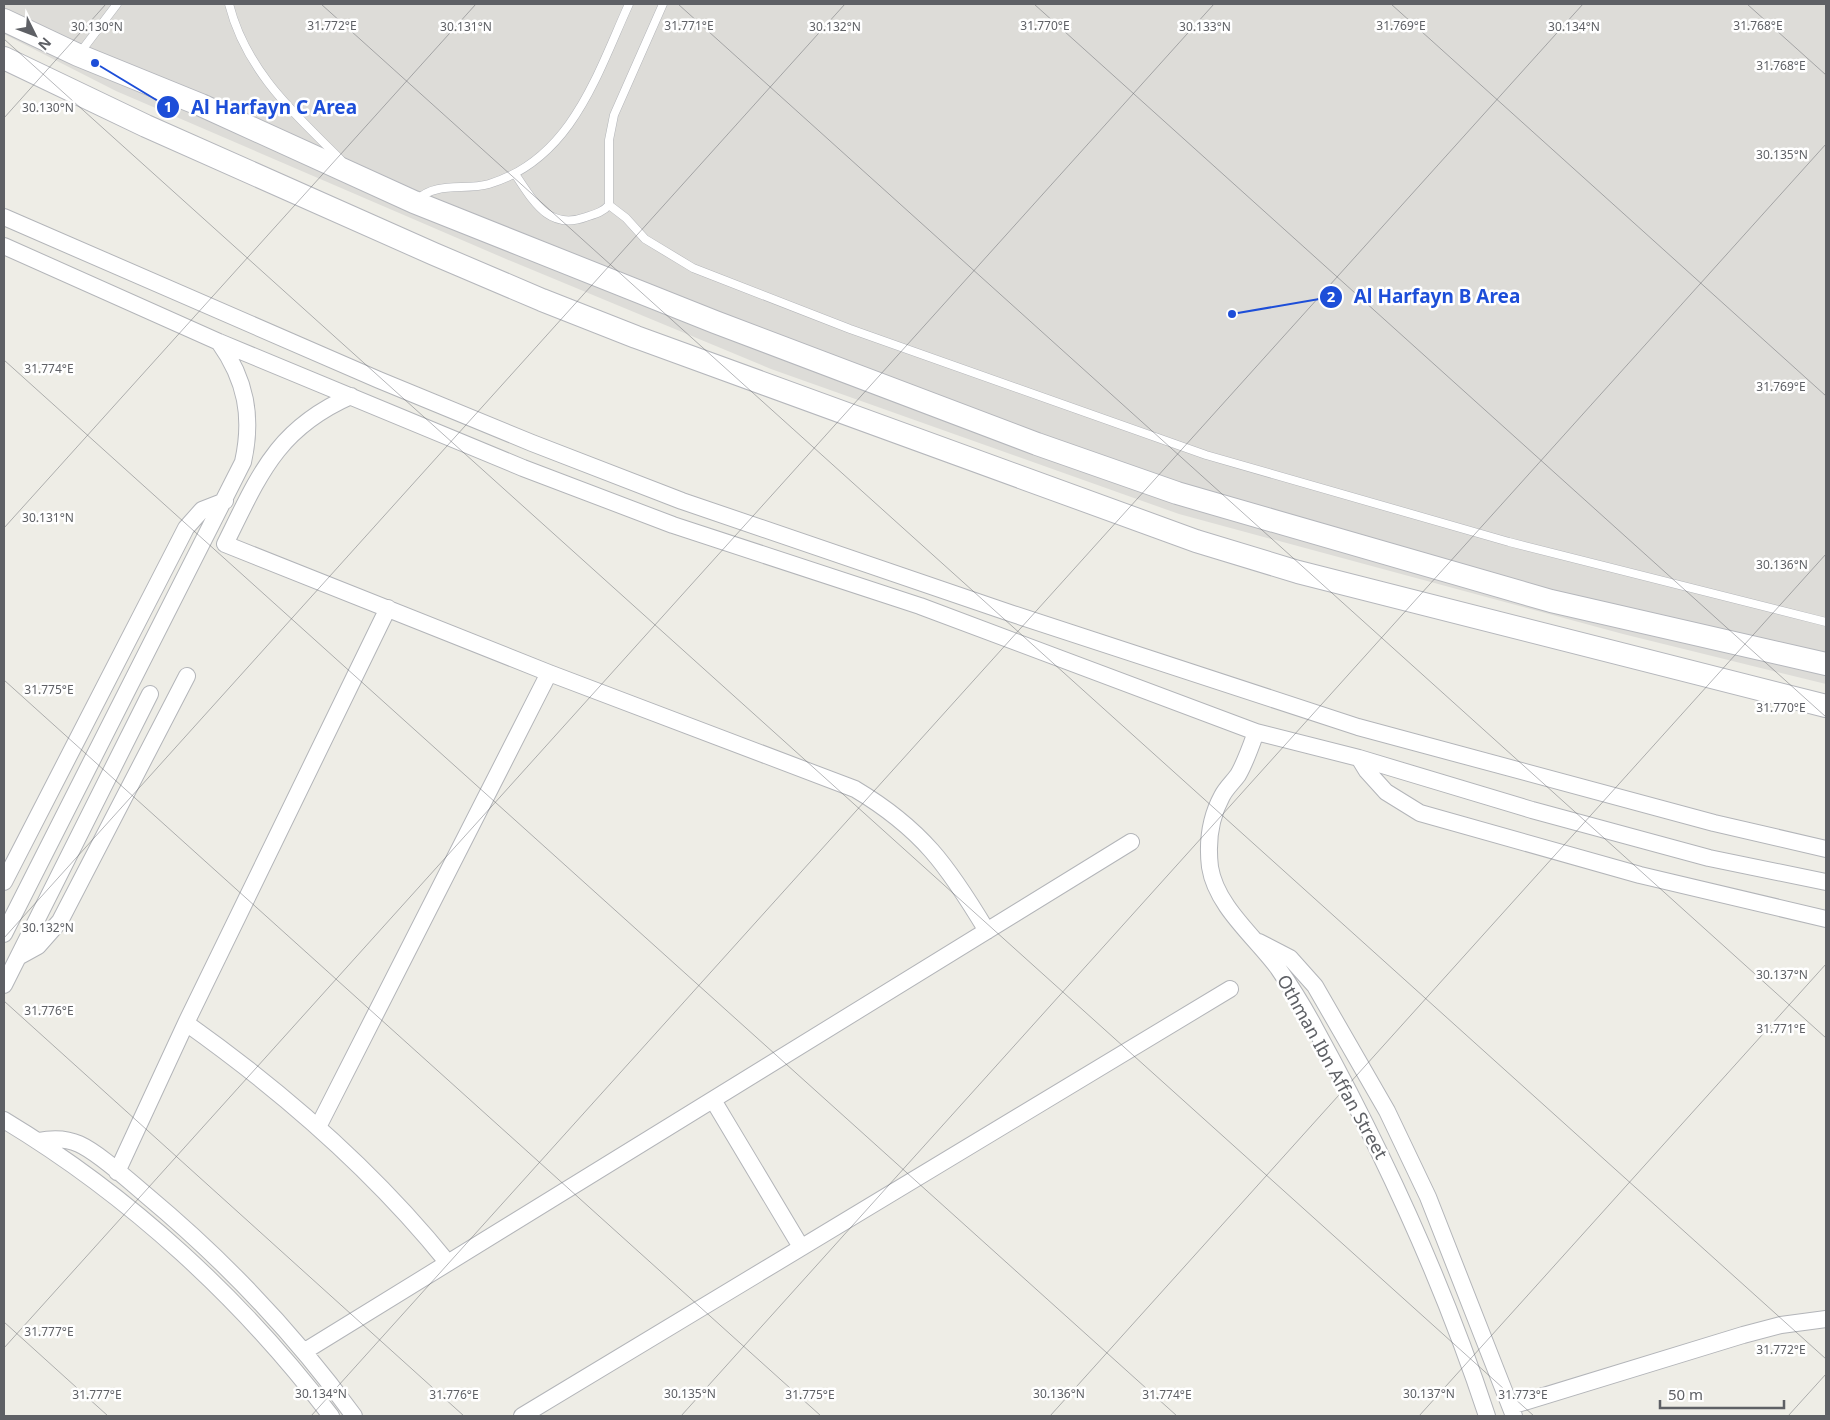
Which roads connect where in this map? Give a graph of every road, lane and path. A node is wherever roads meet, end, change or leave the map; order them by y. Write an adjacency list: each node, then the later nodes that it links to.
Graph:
1 (117, 4): 6 (lane)
2 (229, 4): 10 (lane)
3 (629, 4): 9 (lane)
4 (664, 4): 12 (lane)
5 (4, 20): 6 (street)
6 (73, 52): 8 (street); 10 (street)
7 (4, 58): 8 (street)
8 (52, 81): 24 (street)
9 (515, 174): 11 (lane); 12 (lane)
10 (361, 178): 11 (street)
11 (414, 202): 20 (street)
12 (609, 205): 19 (lane)
13 (4, 217): 28 (street)
14 (4, 246): 15 (street)
15 (220, 342): 16 (street); 17 (street)
16 (351, 396): 18 (street); 25 (street)
17 (224, 501): 29 (street); 33 (street)
18 (388, 608): 21 (street); 38 (street)
19 (1826, 622)
20 (1826, 664)
21 (549, 673): 32 (street); 41 (street)
22 (187, 676): 35 (street)
23 (150, 694): 35 (street)
24 (1826, 706)
25 (1256, 732): 26 (street); 34 (street, Othman Ibn Affan Street)
26 (1359, 758): 30 (street); 31 (street)
27 (1131, 842): 32 (street)
28 (1826, 850)
29 (4, 882)
30 (1826, 882)
31 (1826, 919)
32 (987, 931): 39 (street)
33 (4, 934)
34 (1257, 940): 48 (street); 52 (street, Othman Ibn Affan Street)
35 (18, 957): 36 (street)
36 (4, 985)
37 (1230, 988): 44 (street)
38 (186, 1023): 41 (street); 43 (street)
39 (713, 1100): 44 (street); 45 (street)
40 (4, 1120): 42 (street)
41 (318, 1127): 45 (street)
42 (38, 1141): 43 (street); 49 (street)
43 (117, 1172): 47 (street)
44 (802, 1247): 51 (street)
45 (448, 1262): 47 (street)
46 (1824, 1322): 48 (street)
47 (305, 1351): 50 (street)
48 (1513, 1411)
49 (331, 1416)
50 (354, 1416)
51 (522, 1416)
52 (1487, 1416)

